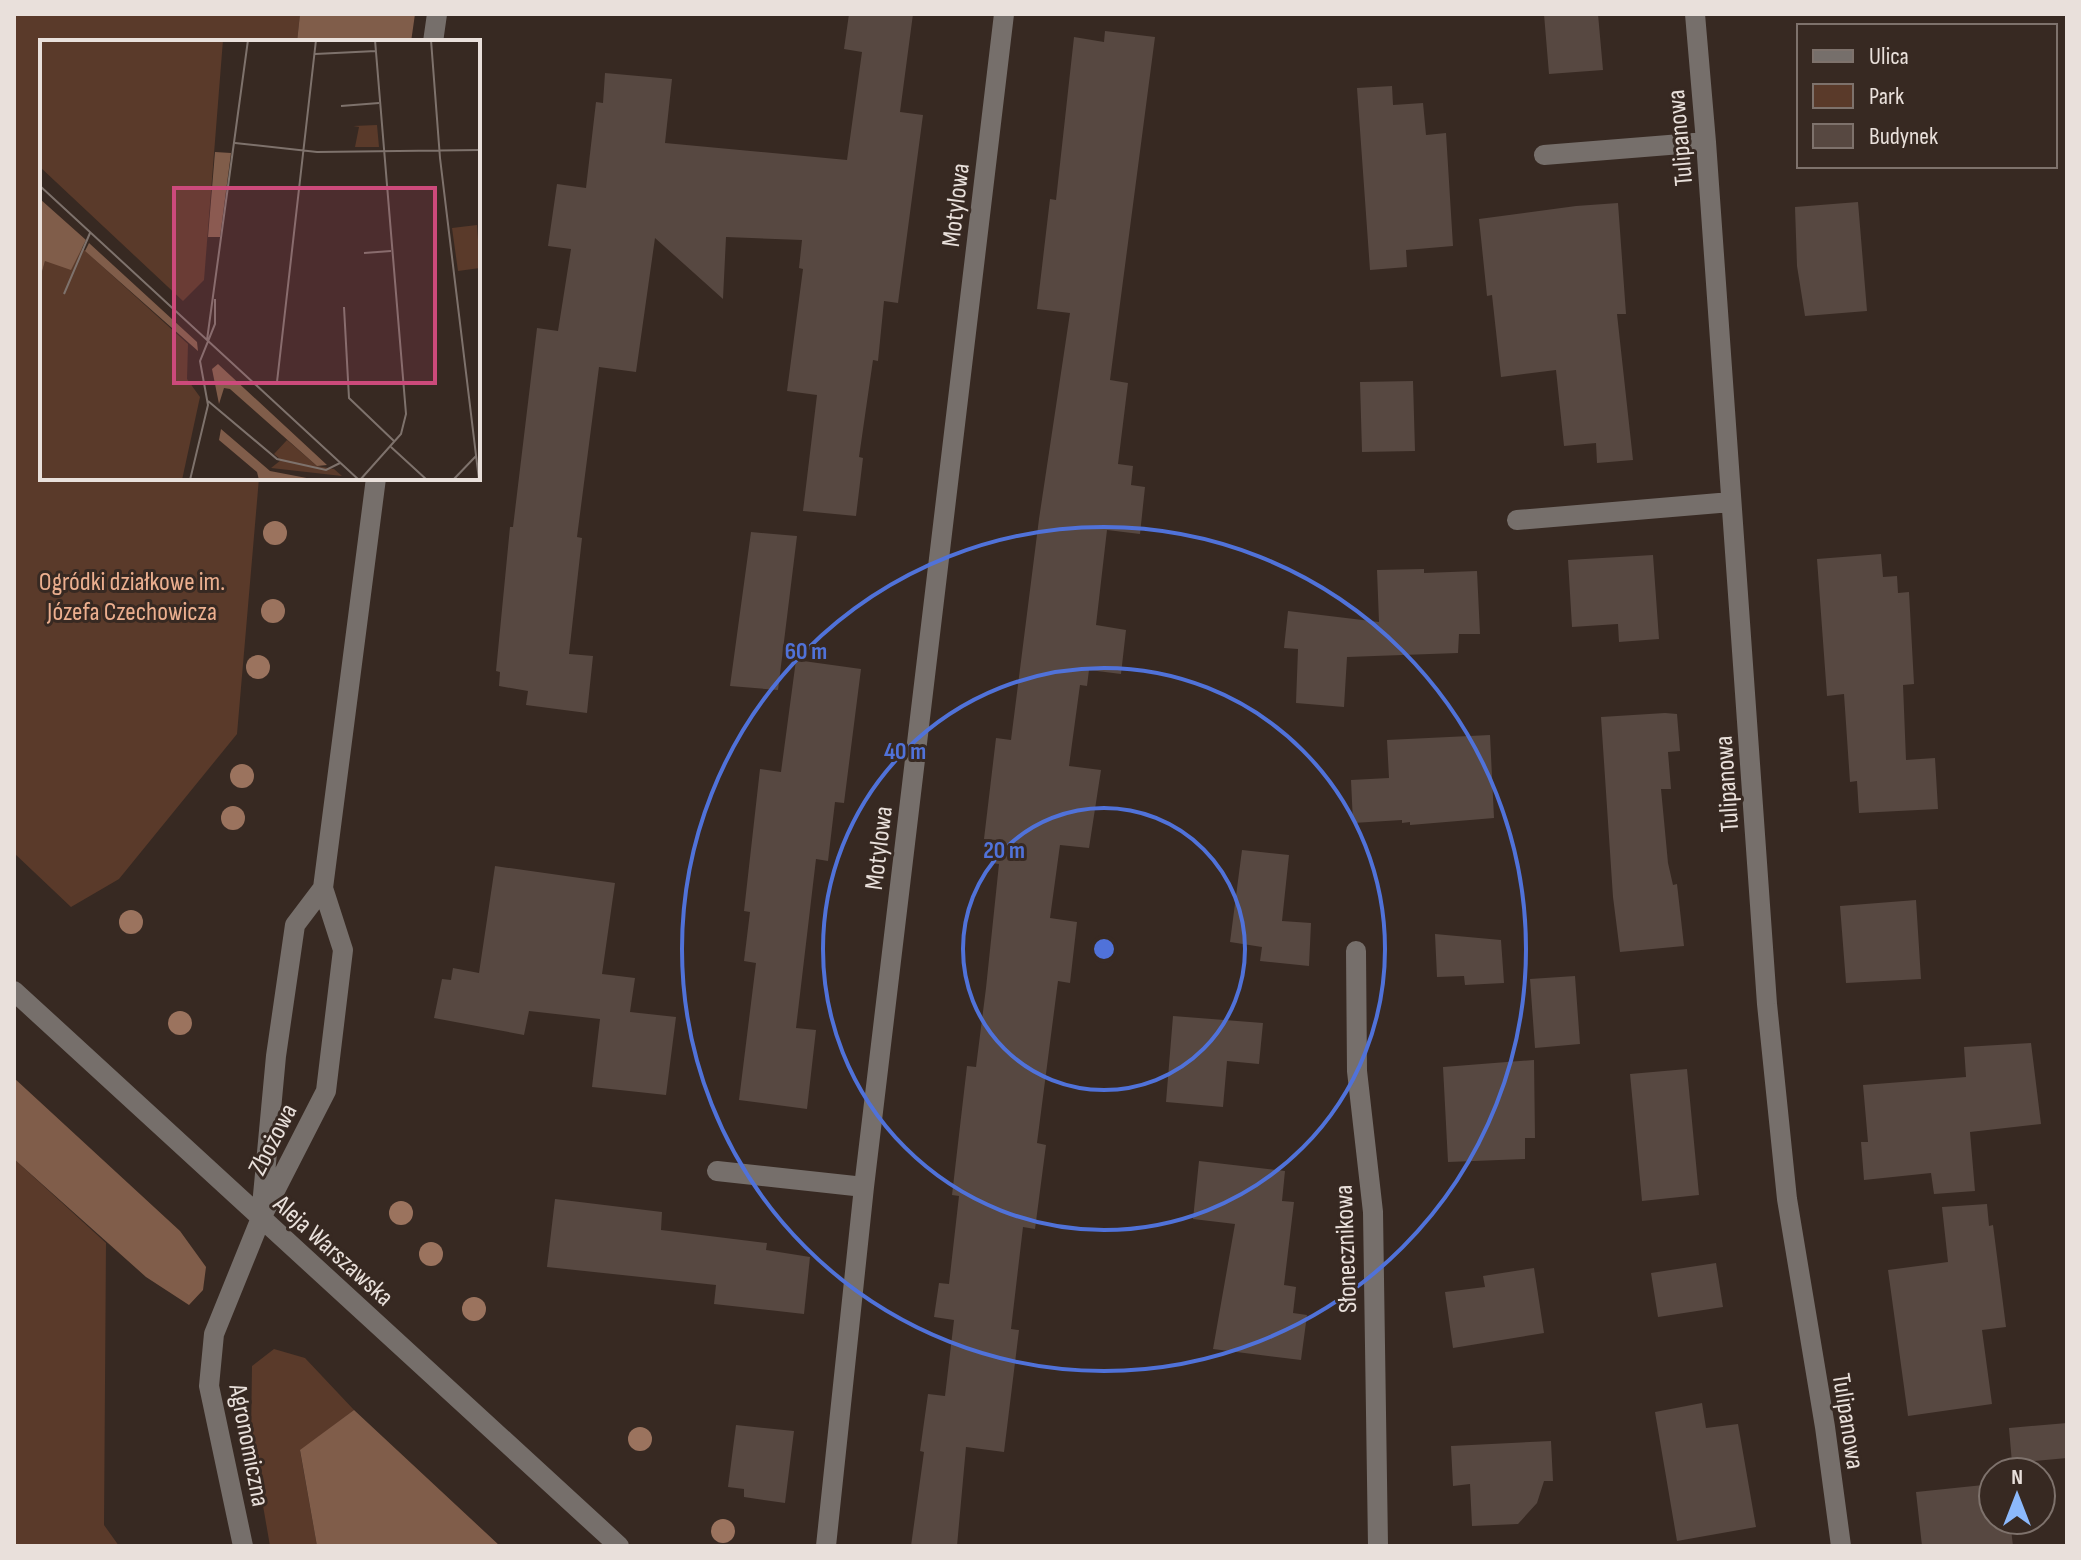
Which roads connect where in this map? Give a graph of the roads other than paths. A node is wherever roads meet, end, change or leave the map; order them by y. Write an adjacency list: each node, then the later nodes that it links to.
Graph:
1 (437, 14): 4 (street)
2 (1004, 14): 14 (street, Motylowa)
3 (1695, 14): 5 (street, Tulipanowa)
4 (433, 40)
5 (1706, 142): 6 (street); 8 (street, Tulipanowa)
6 (1544, 155)
7 (376, 480): 10 (street, Zbożowa)
8 (1731, 502): 9 (street); 20 (street, Tulipanowa)
9 (1517, 520)
10 (323, 888): 15 (street, Zbożowa); 15 (street, Zbożowa)
11 (1356, 951): 19 (street, Słonecznikowa)
12 (14, 991): 15 (street, Aleja Warszawska)
13 (717, 1171): 14 (street)
14 (864, 1187): 18 (street, Motylowa)
15 (261, 1218): 16 (street, Agronomiczna); 17 (street, Aleja Warszawska)
16 (243, 1546)
17 (619, 1546)
18 (826, 1546)
19 (1378, 1546)
20 (1841, 1546)

